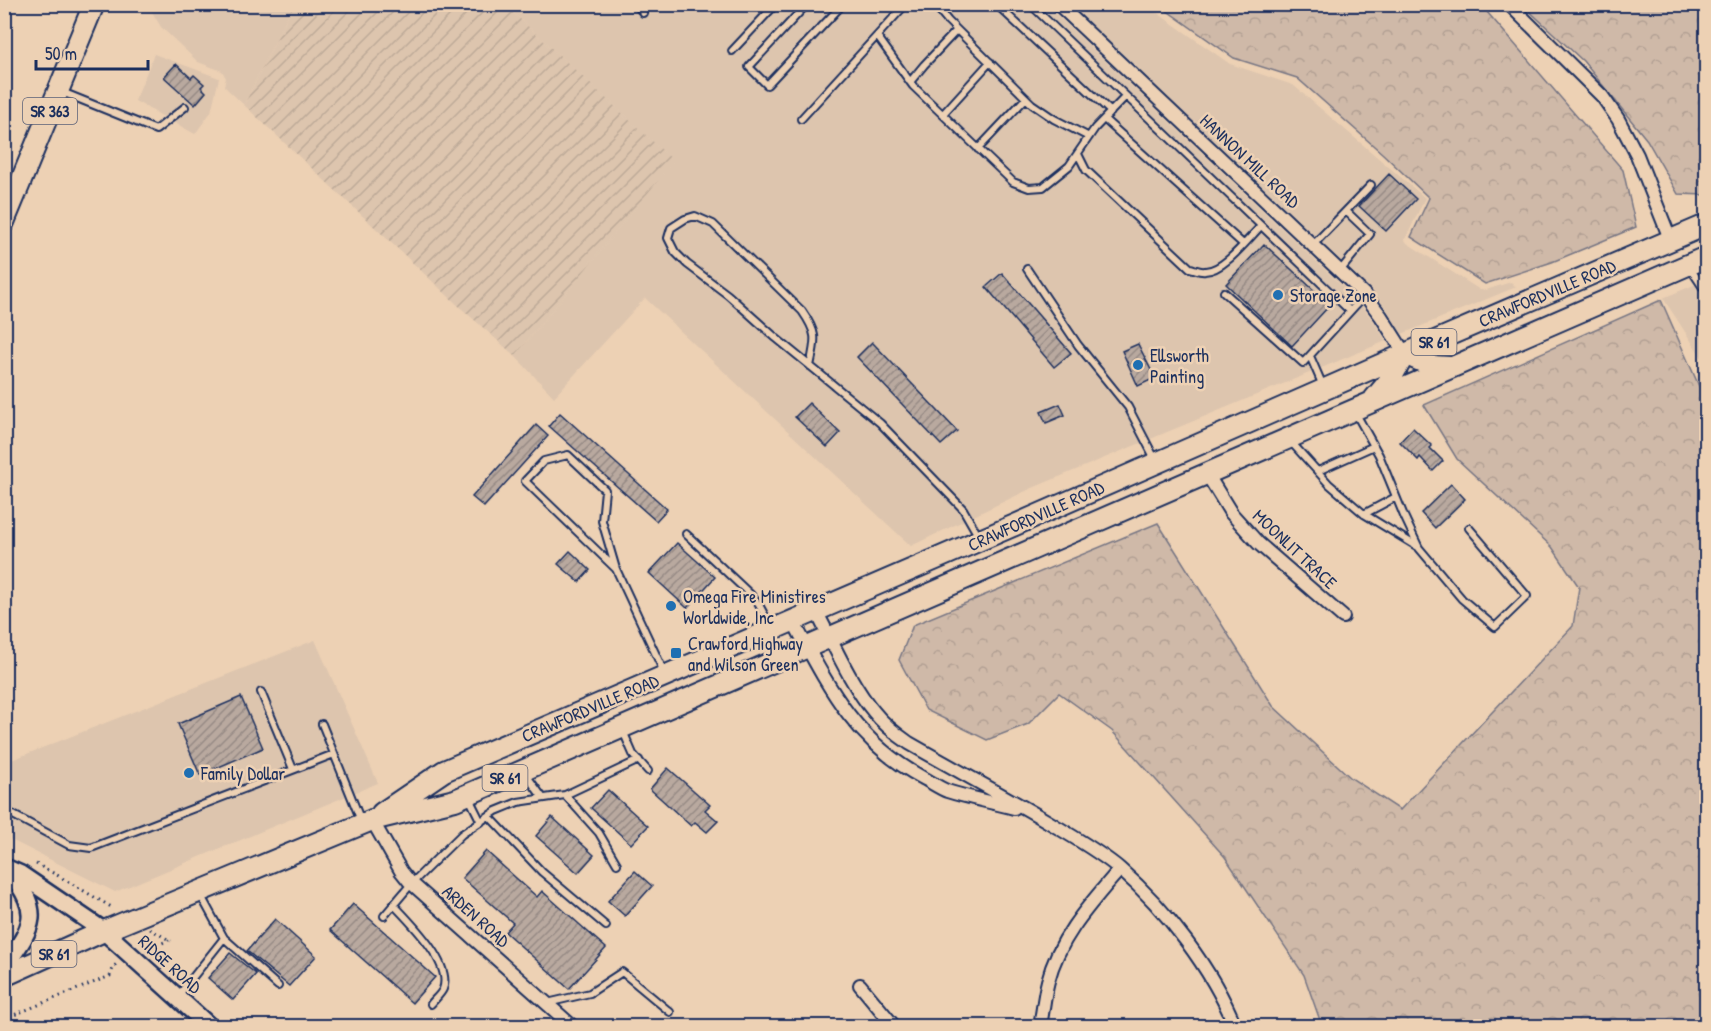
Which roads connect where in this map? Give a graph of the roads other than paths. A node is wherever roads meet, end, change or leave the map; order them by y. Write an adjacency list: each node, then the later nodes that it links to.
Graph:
1 (94, 4): 18 (main road, SR 363)
2 (636, 4): 12 (lane)
3 (776, 4): 15 (lane)
4 (807, 4): 5 (lane)
5 (843, 4)
6 (906, 4): 14 (lane)
7 (934, 4): 13 (lane)
8 (996, 4): 22 (lane)
9 (1030, 4): 19 (lane)
10 (1058, 4): 36 (street, HANNON MILL ROAD)
11 (1509, 4): 34 (street)
12 (643, 13)
13 (957, 30): 16 (lane); 17 (lane)
14 (878, 36): 17 (lane); 24 (lane)
15 (732, 51)
16 (990, 62): 20 (lane); 23 (lane)
17 (910, 82): 23 (lane)
18 (58, 91): 21 (lane); 31 (main road, SR 363)
19 (1126, 96): 22 (lane); 33 (lane)
20 (1026, 98): 26 (lane); 27 (lane)
21 (185, 106)
22 (1111, 112): 25 (lane)
23 (943, 114): 27 (lane)
24 (801, 119)
25 (1104, 119): 26 (lane); 35 (lane)
26 (1089, 137): 28 (lane)
27 (978, 149): 28 (lane)
28 (1078, 154): 35 (lane)
29 (1371, 185): 30 (lane)
30 (1346, 211): 36 (lane); 40 (lane)
31 (5, 219)
32 (1707, 225): 34 (main road, CRAWFORDVILLE ROAD / SR 61)
33 (1261, 226): 35 (lane); 44 (lane)
34 (1671, 241): 45 (main road, CRAWFORDVILLE ROAD / SR 61)
35 (1243, 244)
36 (1312, 246): 40 (street, HANNON MILL ROAD)
37 (1707, 257): 38 (main road, CRAWFORDVILLE ROAD / SR 61)
38 (1688, 265): 42 (lane); 48 (main road, CRAWFORDVILLE ROAD / SR 61)
39 (1027, 269): 54 (lane)
40 (1339, 271): 43 (street, HANNON MILL ROAD)
41 (1224, 292): 46 (lane)
42 (1707, 292)
43 (1365, 295): 44 (lane); 45 (street, HANNON MILL ROAD)
44 (1350, 311): 46 (lane)
45 (1405, 354): 48 (main road); 49 (main road, CRAWFORDVILLE ROAD / SR 61); 50 (main road)
46 (1310, 356): 49 (lane)
47 (810, 366): 47 (lane); 64 (lane)
48 (1450, 367): 50 (main road, CRAWFORDVILLE ROAD / SR 61)
49 (1324, 389): 54 (main road, CRAWFORDVILLE ROAD / SR 61)
50 (1373, 402): 51 (main road, CRAWFORDVILLE ROAD / SR 61)
51 (1354, 410): 52 (main road, CRAWFORDVILLE ROAD / SR 61); 53 (lane)
52 (1288, 439): 55 (lane); 56 (main road, CRAWFORDVILLE ROAD / SR 61)
53 (1374, 446): 55 (lane); 58 (lane)
54 (1157, 463): 57 (main road, CRAWFORDVILLE ROAD / SR 61)
55 (1318, 471): 59 (lane)
56 (1207, 474): 63 (main road, CRAWFORDVILLE ROAD / SR 61); 69 (street, MOONLIT TRACE)
57 (1113, 482): 60 (main road, CRAWFORDVILLE ROAD / SR 61); 63 (main road)
58 (1396, 497): 59 (lane); 65 (lane)
59 (1364, 514): 65 (lane)
60 (1015, 525): 64 (main road, CRAWFORDVILLE ROAD / SR 61); 67 (main road)
61 (1469, 528): 65 (lane)
62 (686, 534): 71 (lane)
63 (1066, 535): 67 (main road, CRAWFORDVILLE ROAD / SR 61)
64 (981, 540): 68 (main road, CRAWFORDVILLE ROAD / SR 61)
65 (1419, 548)
66 (616, 569): 66 (lane); 74 (lane)
67 (966, 578): 72 (main road, CRAWFORDVILLE ROAD / SR 61)
68 (816, 611): 70 (main road, CRAWFORDVILLE ROAD / SR 61); 72 (street)
69 (1343, 617)
70 (793, 621): 71 (main road, CRAWFORDVILLE ROAD / SR 61); 73 (street)
71 (772, 630): 74 (main road, CRAWFORDVILLE ROAD / SR 61)
72 (830, 637): 73 (main road, CRAWFORDVILLE ROAD / SR 61); 78 (street)
73 (807, 647): 77 (main road, CRAWFORDVILLE ROAD / SR 61); 81 (street)
74 (665, 676): 91 (main road, CRAWFORDVILLE ROAD / SR 61)
75 (261, 692): 82 (lane)
76 (322, 724): 79 (lane)
77 (621, 728): 80 (lane); 83 (main road, CRAWFORDVILLE ROAD / SR 61)
78 (909, 743): 81 (street); 89 (street)
79 (334, 754): 82 (lane); 91 (lane)
80 (639, 760): 84 (lane); 86 (lane)
81 (896, 761): 89 (street)
82 (293, 770): 88 (lane)
83 (523, 771): 85 (main road, CRAWFORDVILLE ROAD / SR 61); 87 (lane)
84 (648, 771)
85 (467, 795): 91 (main road, CRAWFORDVILLE ROAD / SR 61); 92 (lane)
86 (565, 795): 87 (lane); 93 (lane)
87 (543, 798): 90 (lane)
88 (4, 810)
89 (1033, 813): 95 (street)
90 (489, 816): 92 (lane); 100 (lane)
91 (367, 822): 96 (street, ARDEN ROAD); 97 (main road, CRAWFORDVILLE ROAD / SR 61)
92 (481, 822): 96 (lane)
93 (617, 864)
94 (6, 868): 101 (main road, RIDGE ROAD); 103 (main road)
95 (1120, 869): 114 (street); 115 (street)
96 (412, 884): 98 (lane); 108 (street, ARDEN ROAD)
97 (199, 892): 101 (main road, CRAWFORDVILLE ROAD / SR 61); 102 (lane)
98 (394, 905): 99 (lane); 109 (lane)
99 (384, 916)
100 (606, 926)
101 (104, 931): 104 (main road, CRAWFORDVILLE ROAD / SR 61); 107 (main road, RIDGE ROAD)
102 (224, 938): 106 (lane); 107 (lane)
103 (4, 967)
104 (4, 976)
105 (860, 985): 113 (street)
106 (278, 986)
107 (177, 997): 111 (main road, RIDGE ROAD)
108 (546, 1003): 110 (lane); 112 (street, ARDEN ROAD)
109 (431, 1004)
110 (670, 1012)
111 (210, 1026)
112 (572, 1026)
113 (894, 1026)
114 (1040, 1026)
115 (1235, 1026)

